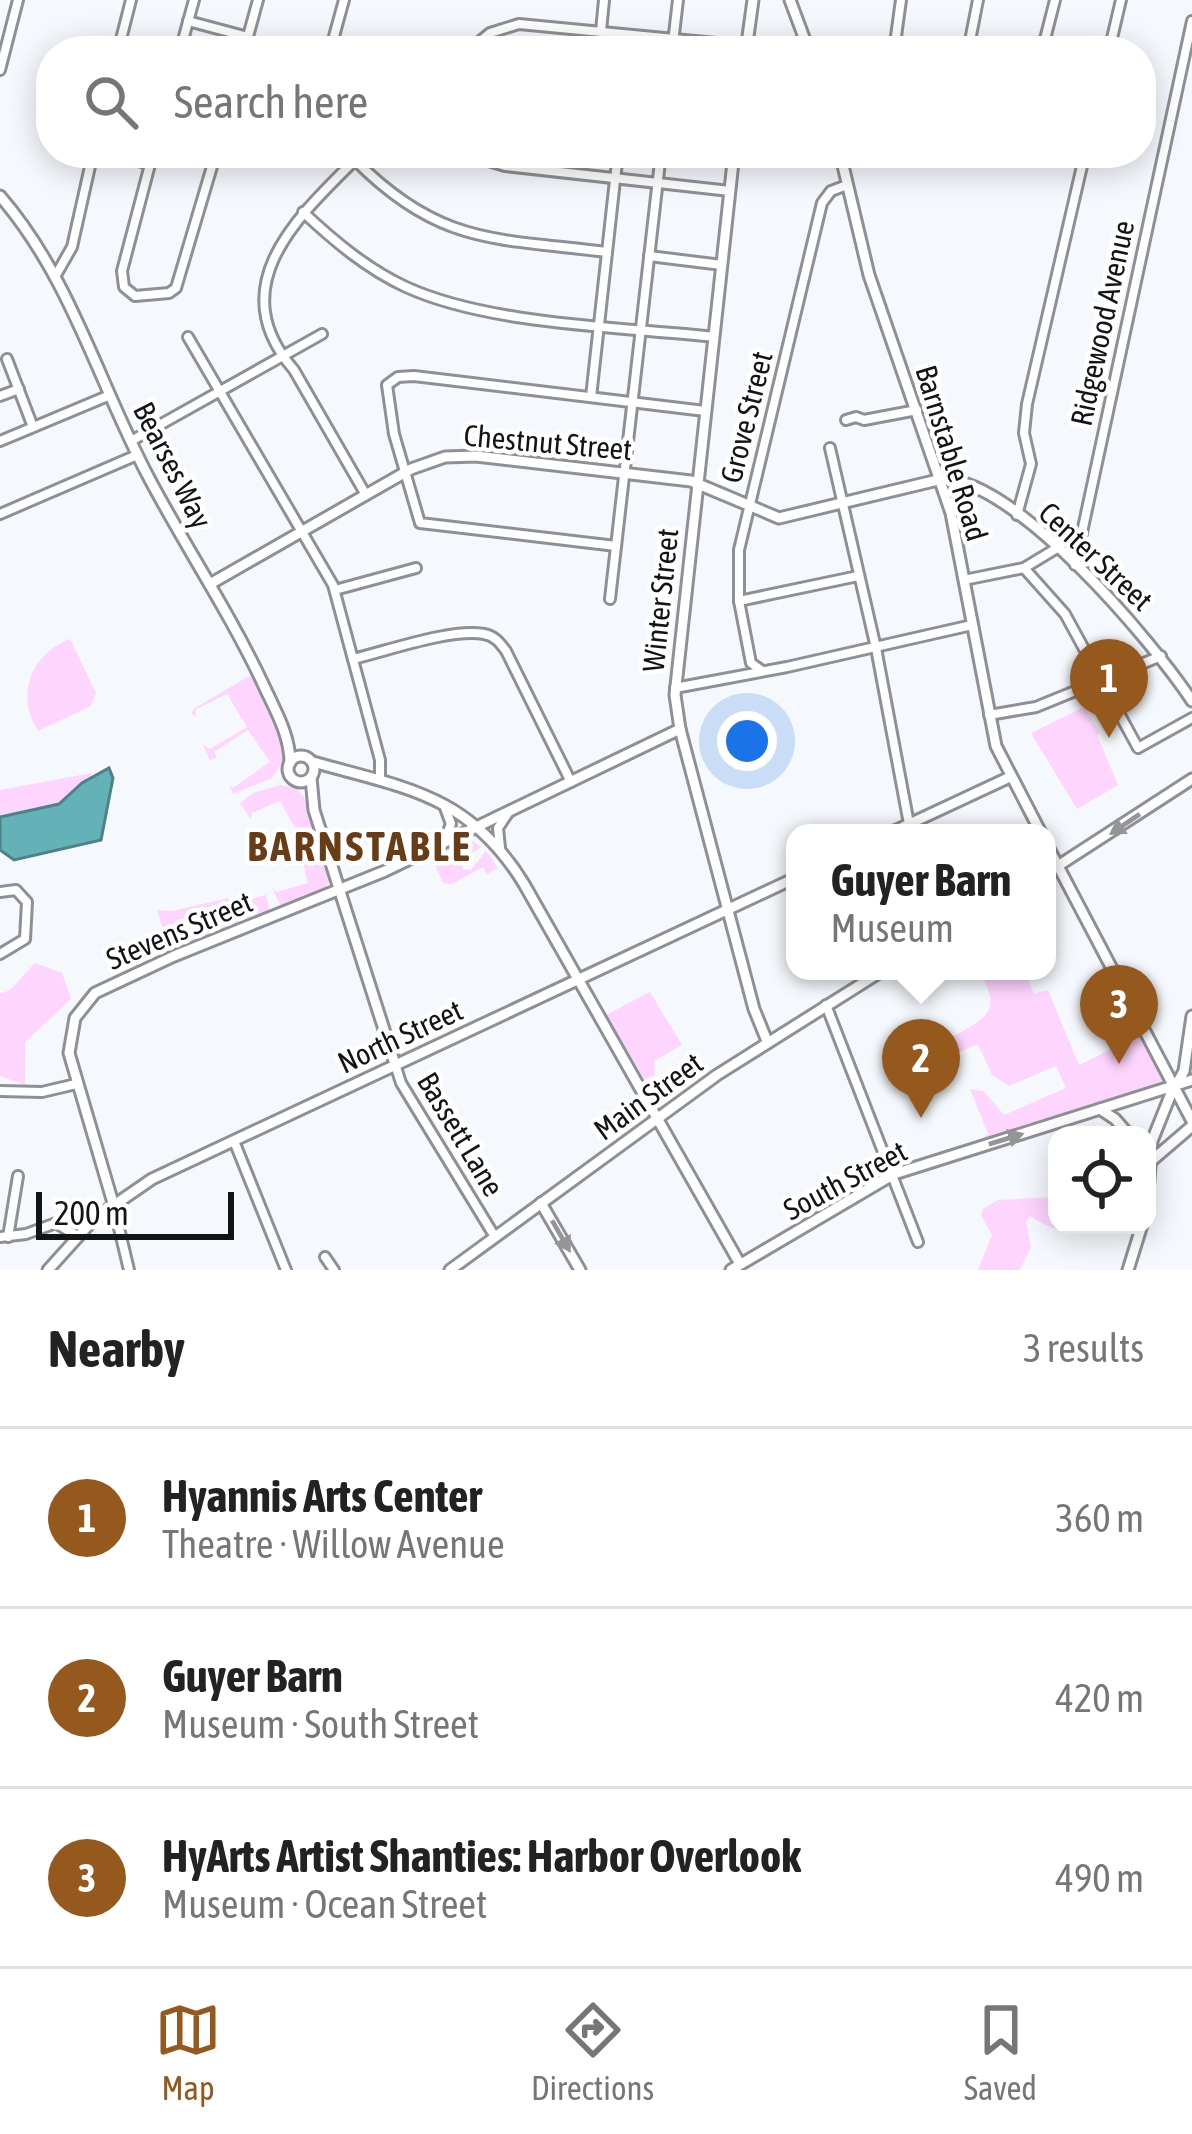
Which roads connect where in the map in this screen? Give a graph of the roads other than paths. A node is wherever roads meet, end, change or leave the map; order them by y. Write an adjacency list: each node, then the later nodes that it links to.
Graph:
1 (18, 0): 31 (street)
2 (130, 0): 17 (street)
3 (194, 0): 14 (street)
4 (259, 0): 20 (street)
5 (344, 0): 21 (street)
6 (604, 0): 16 (street)
7 (678, 0): 24 (street)
8 (753, 0): 25 (street)
9 (790, 0): 26 (street)
10 (901, 0): 27 (street)
11 (978, 0): 28 (street)
12 (1055, 0): 29 (street)
13 (1121, 0): 30 (street)
14 (188, 20): 18 (street); 19 (street)
15 (1192, 21): 86 (street, Ridgewood Avenue)
16 (601, 31): 22 (street); 23 (street)
17 (122, 36)
18 (184, 36)
19 (241, 36)
20 (249, 36)
21 (334, 36)
22 (486, 36)
23 (647, 36)
24 (674, 36)
25 (748, 36)
26 (803, 36)
27 (896, 36)
28 (971, 36)
29 (1046, 36)
30 (1113, 36)
31 (0, 70)
32 (90, 168): 52 (street)
33 (149, 168): 34 (street)
34 (212, 168)
35 (347, 168): 48 (street)
36 (371, 168): 49 (street)
37 (522, 168): 43 (street)
38 (616, 168): 43 (street)
39 (659, 168): 44 (street)
40 (732, 168): 46 (street, Winter Street)
41 (843, 168): 45 (street, Barnstable Road)
42 (1082, 168): 82 (street)
43 (615, 179): 44 (street); 49 (street)
44 (657, 185): 46 (street); 50 (street)
45 (847, 185): 66 (street, Barnstable Road); 80 (street, Grove Street)
46 (730, 191): 51 (street, Winter Street)
47 (0, 196): 52 (street, Bearses Way)
48 (303, 212): 53 (street); 58 (street)
49 (607, 252): 53 (street)
50 (649, 256): 51 (street); 54 (street)
51 (722, 265): 57 (street, Winter Street)
52 (56, 275): 62 (street, Bearses Way)
53 (598, 325): 54 (street); 64 (street)
54 (639, 329): 57 (street); 65 (street)
55 (322, 334): 58 (street)
56 (188, 337): 61 (street)
57 (714, 337): 67 (street, Winter Street)
58 (282, 356): 61 (street); 78 (street)
59 (7, 359): 60 (street)
60 (19, 389): 63 (street); 69 (street)
61 (222, 391): 71 (street); 83 (street)
62 (110, 394): 69 (street); 71 (street, Bearses Way)
63 (0, 395)
64 (591, 397): 65 (street); 74 (street)
65 (633, 401): 67 (street); 75 (street)
66 (917, 410): 68 (street); 76 (street, Barnstable Road)
67 (705, 411): 77 (street, Winter Street)
68 (846, 419)
69 (33, 427): 70 (street)
70 (0, 441)
71 (131, 441): 73 (street, Bearses Way)
72 (830, 448): 79 (street)
73 (137, 455): 81 (street); 91 (street, Bearses Way)
74 (404, 473): 75 (street, Chestnut Street); 78 (street, Chestnut Street); 84 (street)
75 (625, 473): 77 (street, Chestnut Street); 84 (street)
76 (942, 479): 79 (street, Chestnut Street); 82 (street, Center Street); 90 (street, Barnstable Road)
77 (697, 484): 80 (street, Chestnut Street); 101 (street, Winter Street)
78 (366, 495): 83 (street, Chestnut Street)
79 (844, 505): 80 (street, Chestnut Street); 89 (street)
80 (749, 508): 94 (street, Grove Street)
81 (0, 514)
82 (1018, 515): 85 (street, Center Street)
83 (302, 532): 91 (street, Chestnut Street); 92 (street)
84 (616, 546): 93 (street)
85 (1057, 548): 86 (street, Center Street); 88 (street)
86 (1075, 565): 97 (street, Center Street)
87 (416, 568): 92 (street)
88 (1024, 568): 90 (street); 100 (street)
89 (858, 577): 94 (street); 96 (street)
90 (964, 580): 95 (street, Barnstable Road)
91 (210, 584): 106 (street, Bearses Way)
92 (335, 590): 98 (street)
93 (610, 599)
94 (739, 601): 99 (street, Grove Street)
95 (972, 625): 96 (street); 103 (street, Barnstable Road)
96 (876, 648): 99 (street); 117 (street)
97 (1161, 656): 100 (street); 102 (street, Center Street)
98 (353, 659): 109 (street); 113 (street)
99 (761, 670): 101 (street)
100 (1100, 680): 103 (street); 104 (street)
101 (675, 688): 105 (street, Winter Street)
102 (1192, 700)
103 (989, 715): 110 (street, Barnstable Road)
104 (1192, 718)
105 (680, 729): 113 (street, Stevens Street); 127 (street, Winter Street)
106 (285, 734): 107 (street, Bearses Way); 108 (street)
107 (290, 763): 108 (street); 112 (street, Bearses Way)
108 (310, 767): 109 (street); 112 (street); 115 (street, Bassett Lane)
109 (380, 777): 114 (street)
110 (1010, 777): 117 (street); 118 (street, Barnstable Road)
111 (1192, 779): 122 (street, one-way to 122)
112 (298, 782): 115 (street, Bearses Way)
113 (571, 782): 116 (street, Stevens Street)
114 (443, 804): 119 (street); 120 (street)
115 (314, 810): 125 (street, Bassett Lane)
116 (509, 812): 119 (street, Stevens Street); 121 (street)
117 (909, 824)
118 (1036, 824)
119 (477, 827): 120 (street, Stevens Street); 121 (street)
120 (441, 844): 125 (street, Stevens Street)
121 (504, 855): 129 (street)
122 (1056, 867)
123 (1056, 877): 136 (street)
124 (786, 882): 127 (street, North Street)
125 (340, 890): 135 (street, Bassett Lane); 138 (street, Stevens Street)
126 (0, 892): 128 (street)
127 (728, 910): 129 (street, North Street); 133 (street, Winter Street)
128 (0, 954)
129 (577, 980): 135 (street, North Street); 142 (street)
130 (867, 980): 131 (street, Main Street)
131 (826, 1005): 133 (street, Main Street); 148 (street)
132 (1192, 1016): 134 (street)
133 (767, 1041): 142 (street, Main Street)
134 (1186, 1057): 136 (street); 139 (street)
135 (395, 1064): 146 (street, North Street); 155 (street, Bassett Lane)
136 (1163, 1067): 139 (street)
137 (1192, 1079): 139 (street, South Street)
138 (76, 1084): 140 (street); 150 (street, Stevens Street)
139 (1174, 1086): 141 (street, South Street); 143 (street); 145 (street)
140 (0, 1091)
141 (1100, 1109): 144 (street); 148 (street, South Street, one-way to 141)
142 (656, 1118): 151 (street, Main Street); 158 (street)
143 (1192, 1124): 147 (street)
144 (1121, 1126)
145 (1156, 1130)
146 (234, 1141): 150 (street, North Street); 161 (street)
147 (1156, 1163)
148 (894, 1174): 156 (street); 158 (street, South Street)
149 (18, 1176): 154 (street)
150 (113, 1203): 153 (street, North Street); 160 (street, Stevens Street)
151 (541, 1203): 155 (street, Main Street); 164 (street, one-way to 164)
152 (1139, 1234): 165 (street)
153 (77, 1235): 154 (street); 159 (street, North Street)
154 (4, 1237)
155 (495, 1237): 163 (street, Main Street)
156 (918, 1243)
157 (325, 1257): 162 (street)
158 (738, 1268)
159 (48, 1270)
160 (129, 1270)
161 (286, 1270)
162 (334, 1270)
163 (450, 1270)
164 (580, 1270)
165 (1128, 1270)

